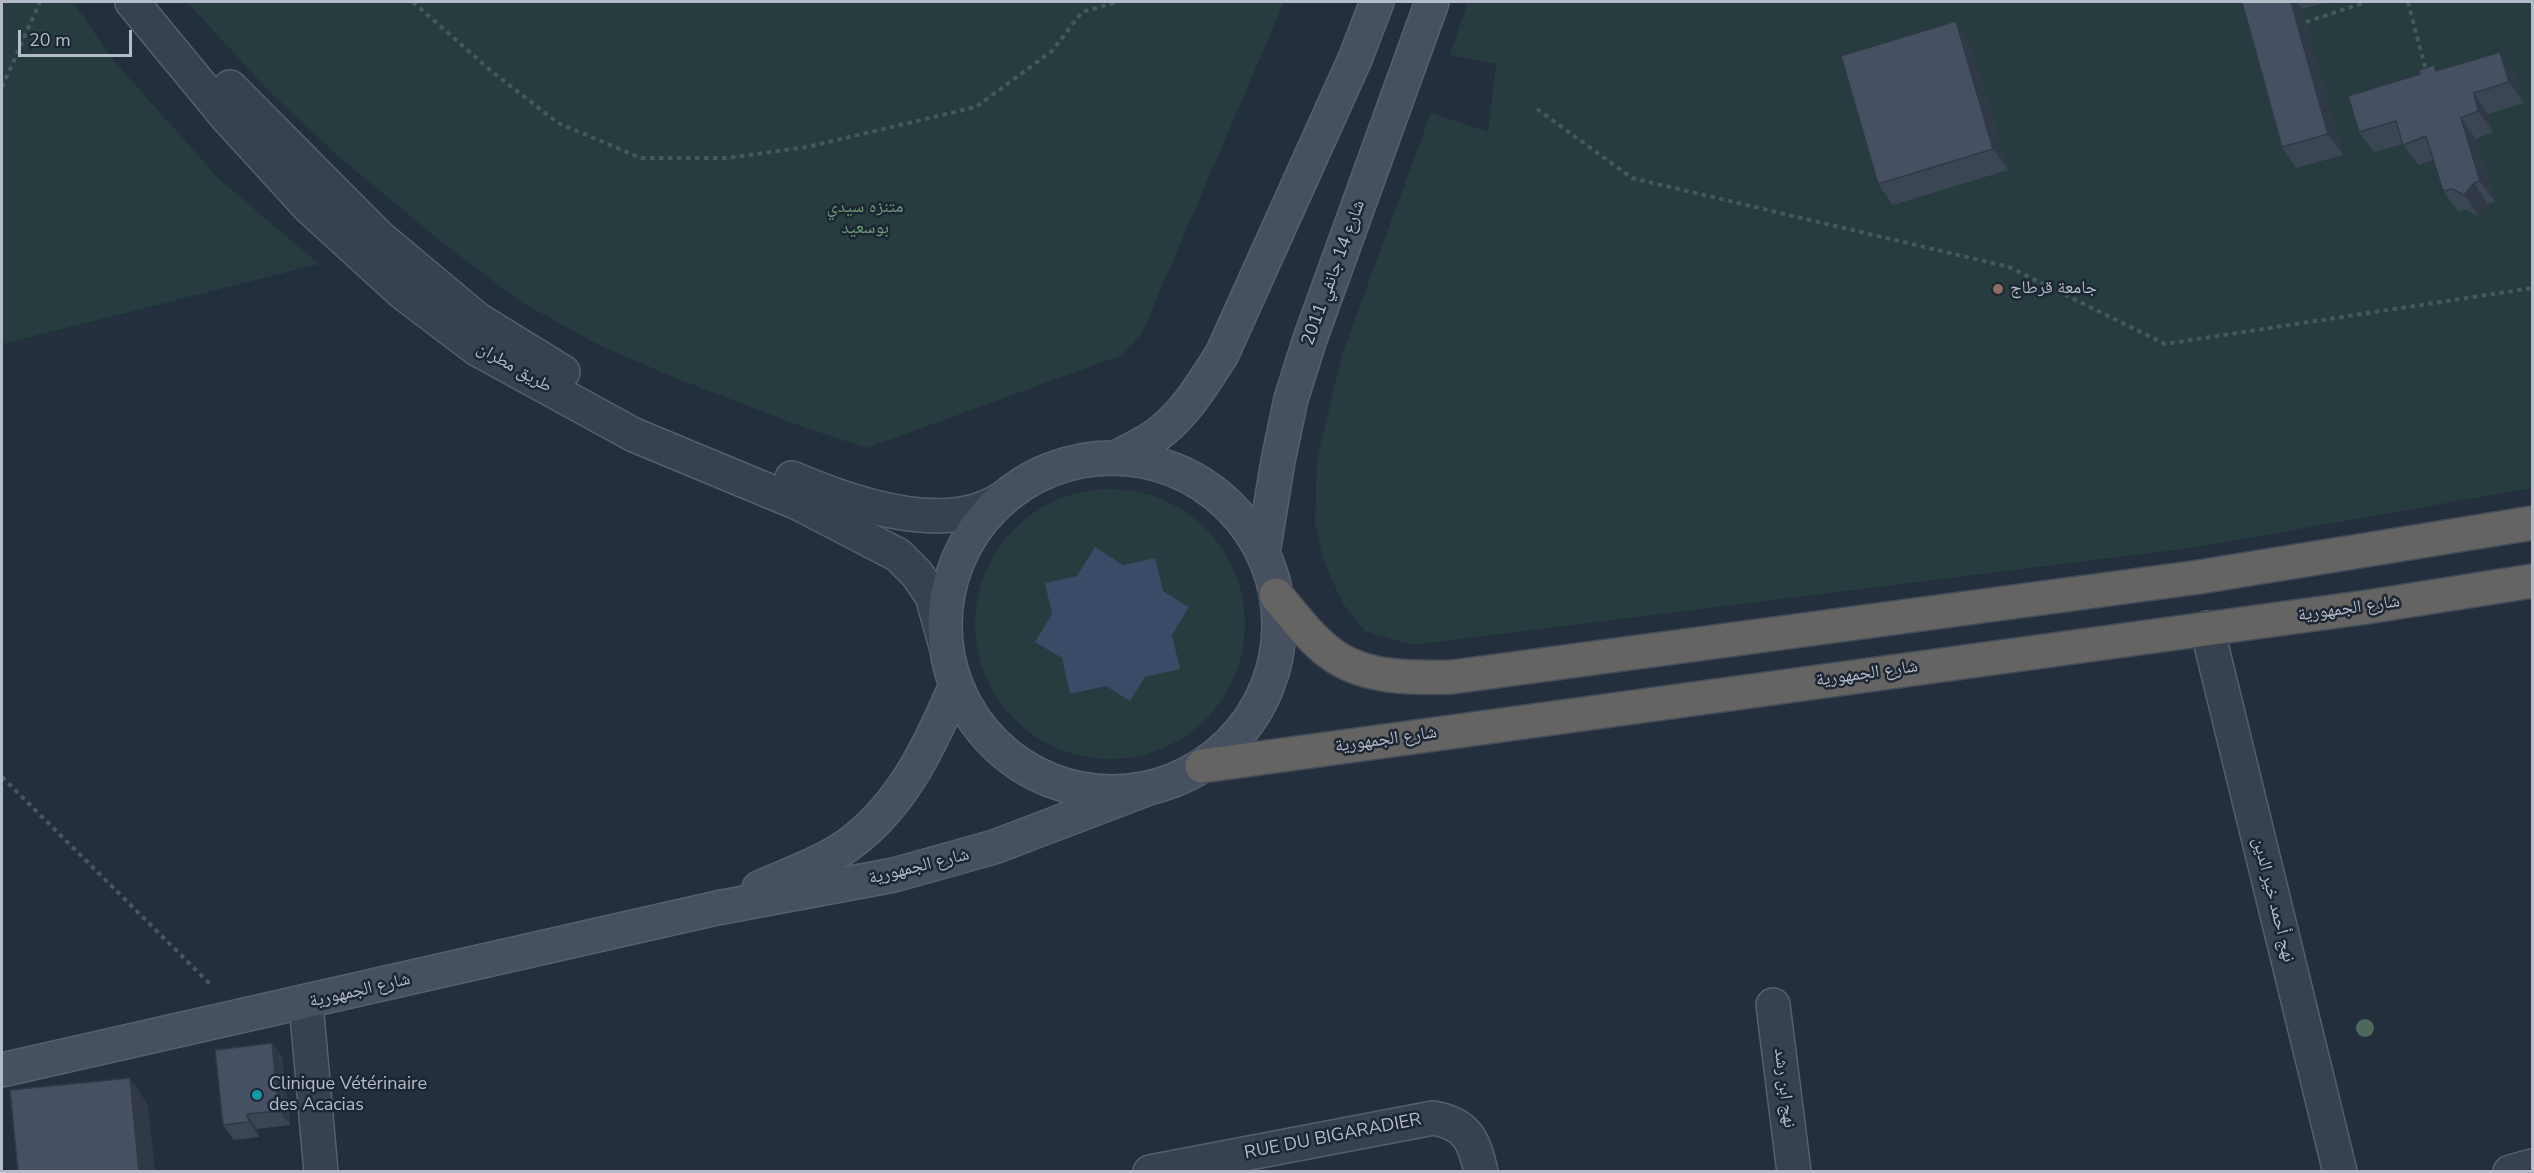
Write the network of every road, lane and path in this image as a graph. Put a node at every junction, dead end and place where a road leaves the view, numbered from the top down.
1 (40, 2) edge
2 (132, 2) edge
3 (159, 2) edge
4 (413, 2) edge
5 (423, 2) edge
6 (1117, 2) edge
7 (1377, 2) edge
8 (1432, 2) edge
9 (2366, 2) edge
10 (2408, 2) edge
11 (418, 9) junction
12 (2306, 22) dead end
13 (2426, 74) edge
14 (2, 87) edge
15 (1537, 109) dead end
16 (2532, 288) edge
17 (1117, 457) junction
18 (1000, 500) junction
19 (2532, 523) edge
20 (1263, 553) junction
21 (2532, 581) edge
22 (1276, 595) junction
23 (2207, 628) junction
24 (946, 646) junction
25 (956, 686) junction
26 (1202, 766) junction
27 (2, 777) edge
28 (1149, 788) junction
29 (717, 908) junction
30 (306, 1004) junction
31 (1773, 1005) dead end
32 (241, 1015) junction
33 (2, 1070) edge
34 (1477, 1157) edge
35 (2532, 1166) edge
36 (321, 1172) edge
37 (1150, 1172) edge
38 (1794, 1172) edge
39 (2340, 1172) edge
40 (2510, 1172) edge

1 - 14 path
2 - 24 street, طريق مطران
3 - 18 street, طريق مطران
4 - 11 path
5 - 11 path
6 - 11 path
7 - 17 main road
8 - 20 main road, شارع 14 جانفي 2011
9 - 12 path
10 - 13 path
15 - 16 path
17 - 18 main road
17 - 20 main road
18 - 24 main road
19 - 22 highway
20 - 22 main road, شارع الجمهورية
21 - 23 highway, شارع الجمهورية
22 - 26 main road, شارع الجمهورية
23 - 26 highway, شارع الجمهورية
23 - 39 street, نهج أحمد خير الدين
24 - 25 main road
25 - 28 main road
25 - 29 main road, شارع الجمهورية
26 - 28 main road, شارع الجمهورية
27 - 32 path
28 - 29 main road, شارع الجمهورية
29 - 30 main road, شارع الجمهورية
30 - 32 main road, شارع الجمهورية
30 - 36 street
31 - 38 street, نهج ابن رشد
32 - 33 main road, شارع الجمهورية
34 - 37 street, RUE DU BIGARADIER
35 - 40 street

